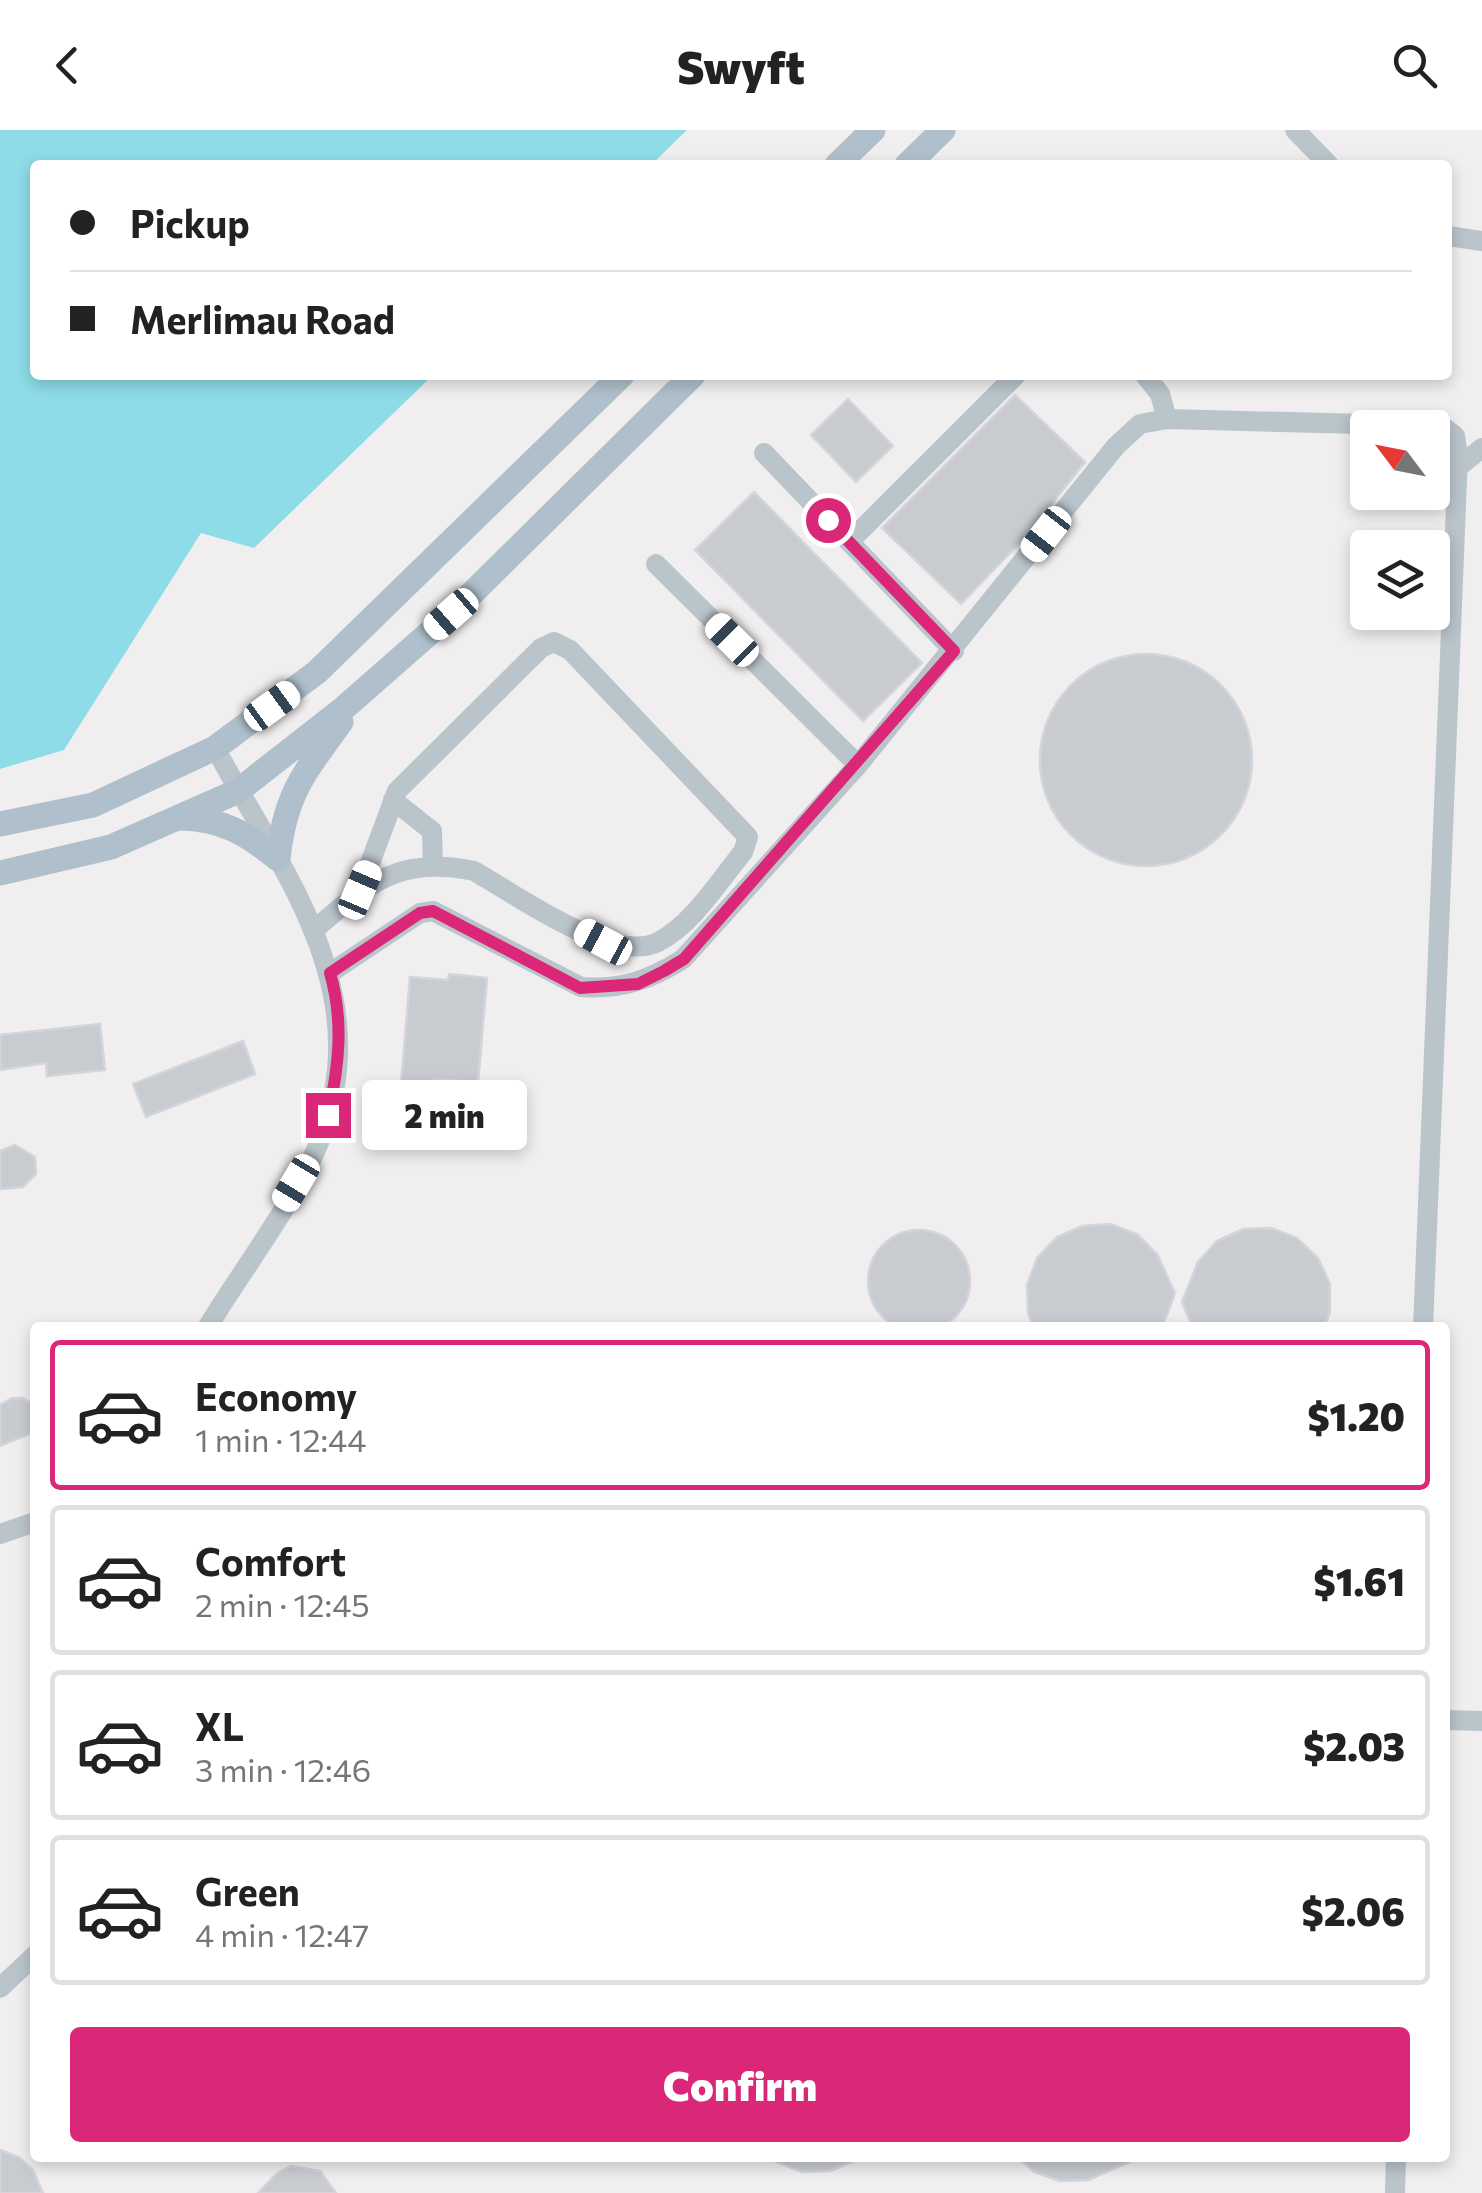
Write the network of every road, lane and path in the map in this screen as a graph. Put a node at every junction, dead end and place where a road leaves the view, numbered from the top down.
1 (873, 130) edge
2 (942, 130) edge
3 (1294, 130) edge
4 (842, 160) edge
5 (912, 160) edge
6 (1324, 160) edge
7 (1452, 237) edge
8 (1482, 241) edge
9 (617, 380) edge
10 (689, 380) edge
11 (1011, 380) edge
12 (1149, 380) edge
13 (1167, 419) junction
14 (1482, 448) edge
15 (764, 453) dead end
16 (1457, 468) junction
17 (849, 542) junction
18 (656, 564) dead end
19 (954, 651) junction
20 (300, 685) junction
21 (361, 694) junction
22 (330, 720) junction
23 (214, 748) junction
24 (858, 766) junction
25 (238, 791) junction
26 (393, 800) junction
27 (178, 818) junction
28 (0, 824) edge
29 (278, 860) junction
30 (433, 867) junction
31 (0, 873) edge
32 (360, 890) junction
33 (312, 930) junction
34 (330, 973) junction
35 (211, 1322) edge
36 (1423, 1322) edge
37 (30, 1524) edge
38 (0, 1534) edge
39 (1450, 1720) edge
40 (1482, 1721) edge
41 (30, 1960) edge
42 (0, 1988) edge
43 (1396, 2162) edge
44 (1395, 2193) edge

1 - 4 main road
2 - 5 main road
3 - 6 street
7 - 8 street
9 - 20 main road
10 - 21 main road
11 - 17 street
12 - 13 street
13 - 16 street
13 - 19 street
14 - 16 street
15 - 17 street
16 - 36 street
17 - 19 street
18 - 24 street
19 - 24 street
20 - 22 main road
20 - 23 main road
21 - 22 main road
21 - 29 main road
22 - 25 main road
23 - 25 street
23 - 28 main road
24 - 34 street
25 - 27 main road
25 - 29 street
26 - 30 street
26 - 30 street
26 - 32 street
27 - 29 main road
27 - 31 main road
29 - 33 street
30 - 32 street
32 - 33 street
33 - 34 street
34 - 35 street
37 - 38 street
39 - 40 street
41 - 42 street
43 - 44 street

